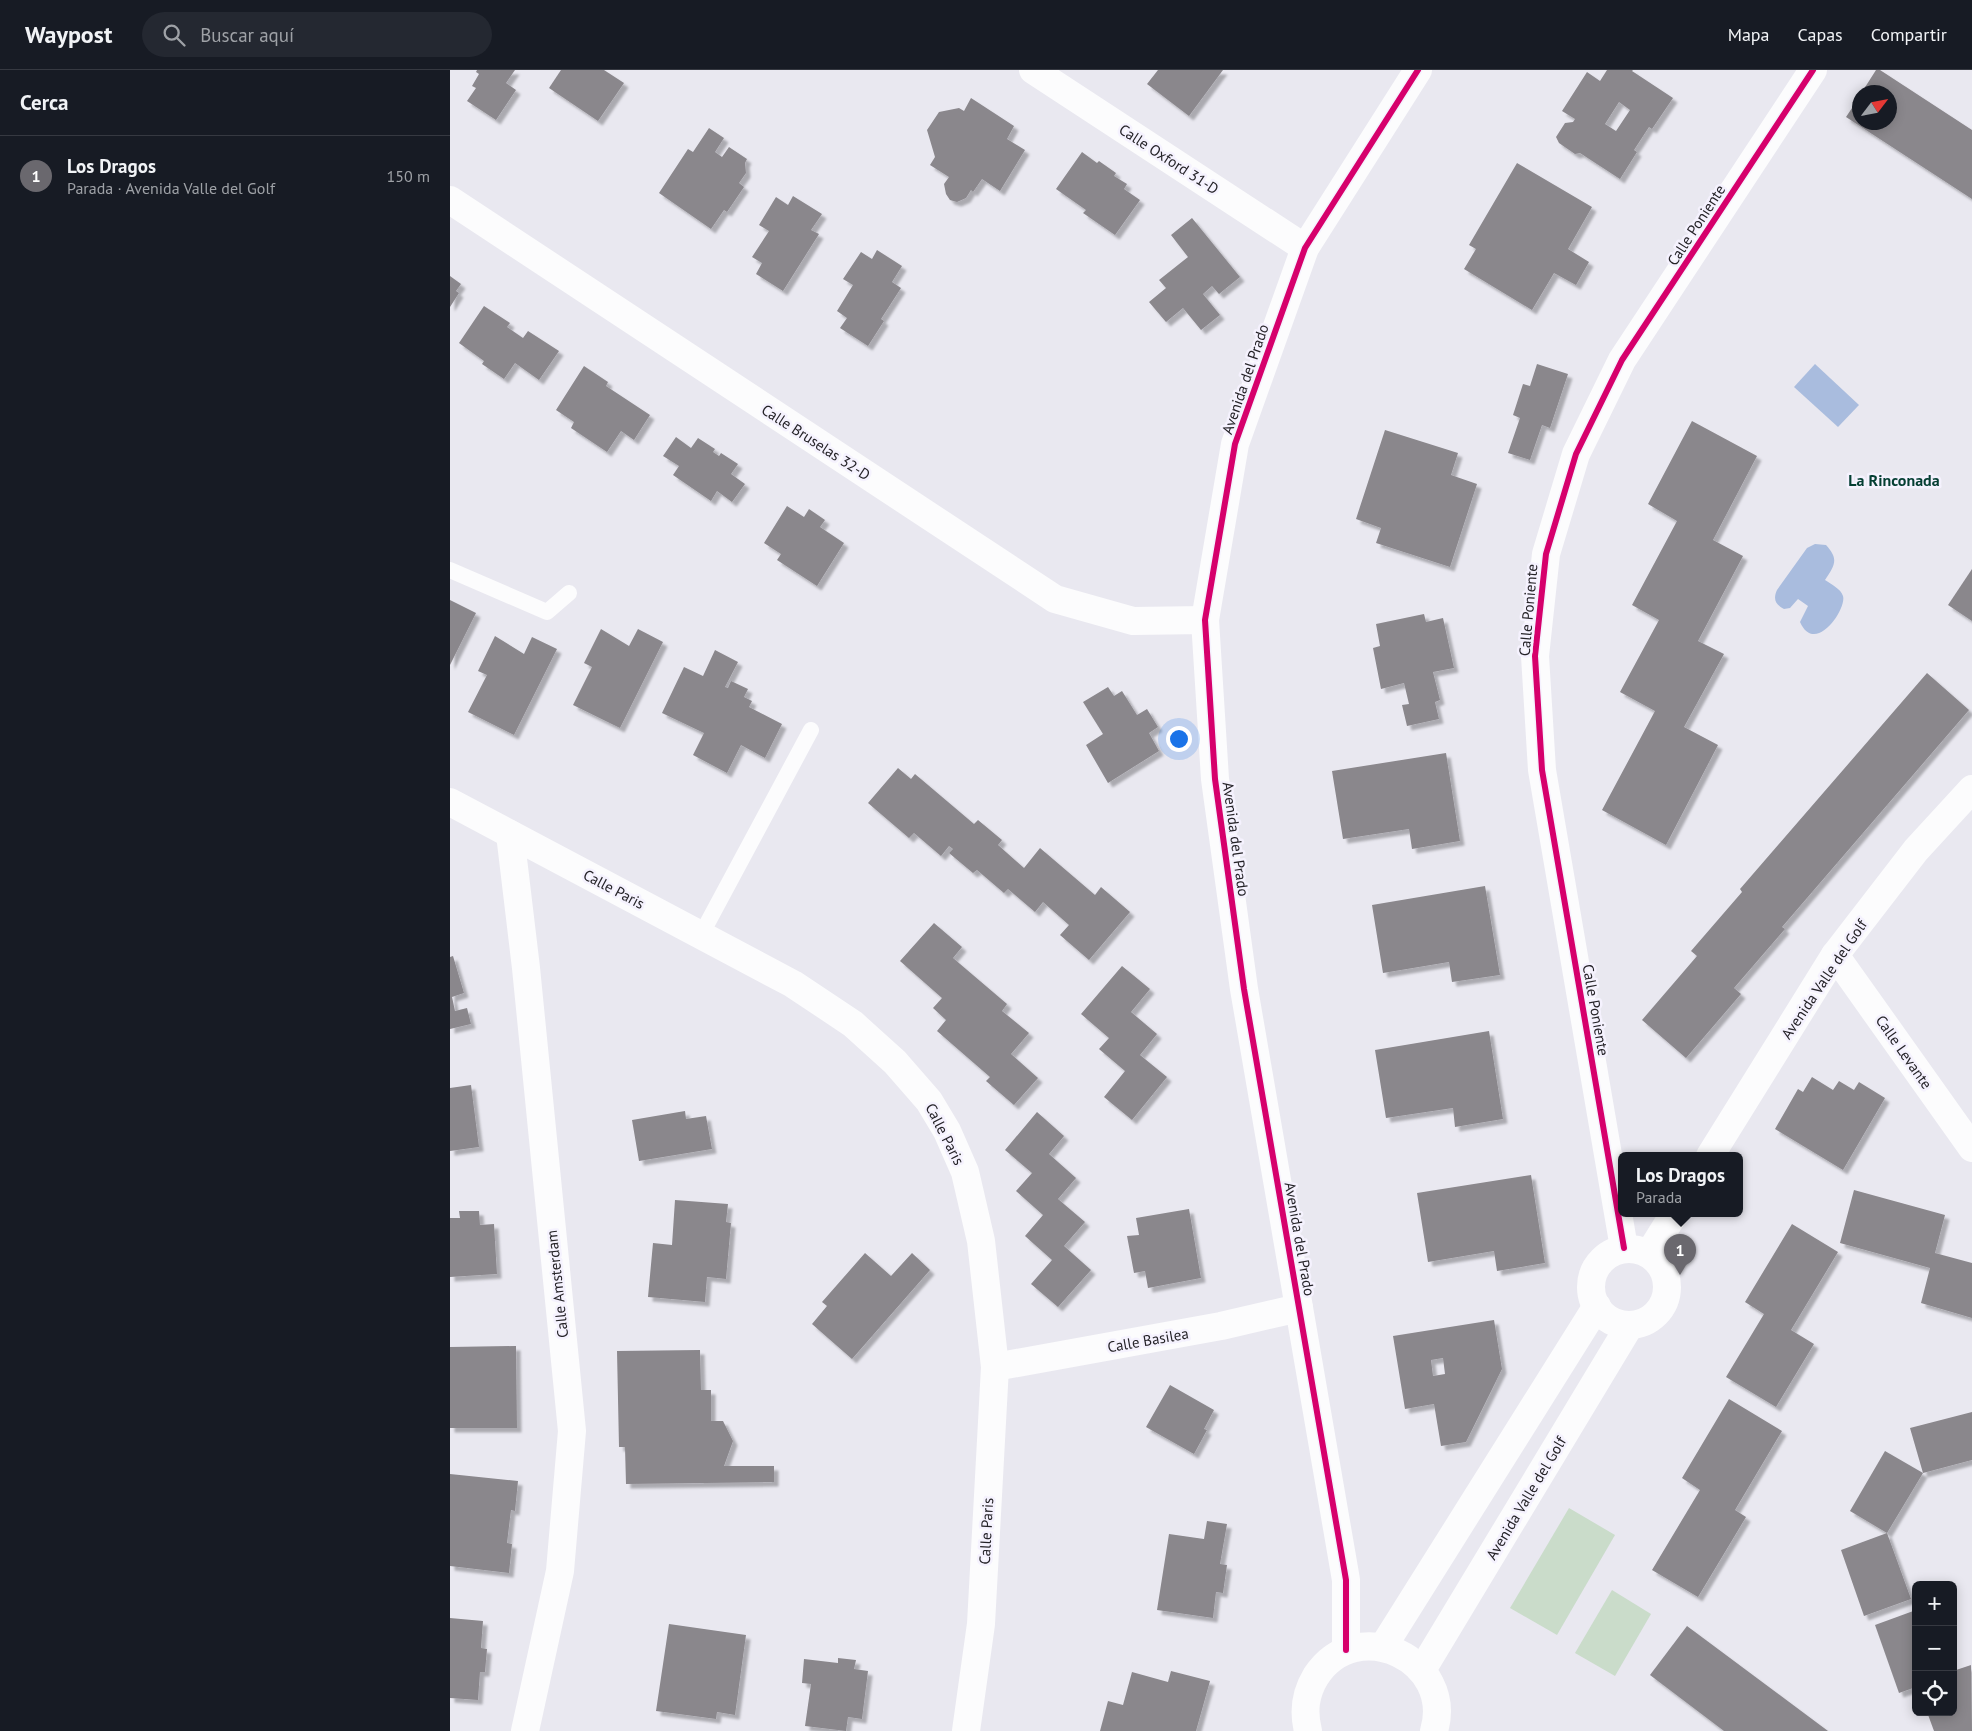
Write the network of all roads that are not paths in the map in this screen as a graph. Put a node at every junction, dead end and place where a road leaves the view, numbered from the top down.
1 (1033, 70) edge
2 (1418, 70) edge
3 (1813, 70) edge
4 (450, 200) edge
5 (1304, 248) junction
6 (450, 570) edge
7 (569, 593) dead end
8 (1205, 620) junction
9 (811, 730) dead end
10 (1972, 789) edge
11 (450, 802) edge
12 (510, 834) junction
13 (701, 935) junction
14 (1836, 956) junction
15 (1972, 1148) edge
16 (1713, 1152) edge
17 (1618, 1155) edge
18 (1630, 1217) edge
19 (1671, 1217) edge
20 (1637, 1251) junction
21 (1597, 1306) junction
22 (1299, 1308) junction
23 (1630, 1325) junction
24 (995, 1367) junction
25 (1383, 1647) junction
26 (1346, 1650) junction
27 (1422, 1670) junction
28 (1441, 1729) edge
29 (525, 1731) edge
30 (966, 1731) edge
31 (1308, 1731) edge

1 - 5 street, Calle Oxford 31-D
2 - 5 street, Avenida del Prado
3 - 17 street, Calle Poniente
4 - 8 street, Calle Bruselas 32-D
5 - 8 street, Avenida del Prado
6 - 7 lane
8 - 22 street, Avenida del Prado
9 - 13 lane
10 - 14 street, Avenida Valle del Golf
11 - 12 street, Calle Paris
12 - 13 street, Calle Paris
12 - 29 street, Calle Amsterdam
13 - 24 street, Calle Paris
14 - 15 street, Calle Levante
14 - 16 street, Avenida Valle del Golf
18 - 20 street, Calle Poniente
19 - 20 street
20 - 21 street
20 - 23 street
21 - 23 street
21 - 25 street
22 - 24 street, Calle Basilea
22 - 26 street, Avenida del Prado
23 - 27 street, Avenida Valle del Golf
24 - 30 street, Calle Paris
25 - 26 street
25 - 27 street
26 - 31 street
27 - 28 street

